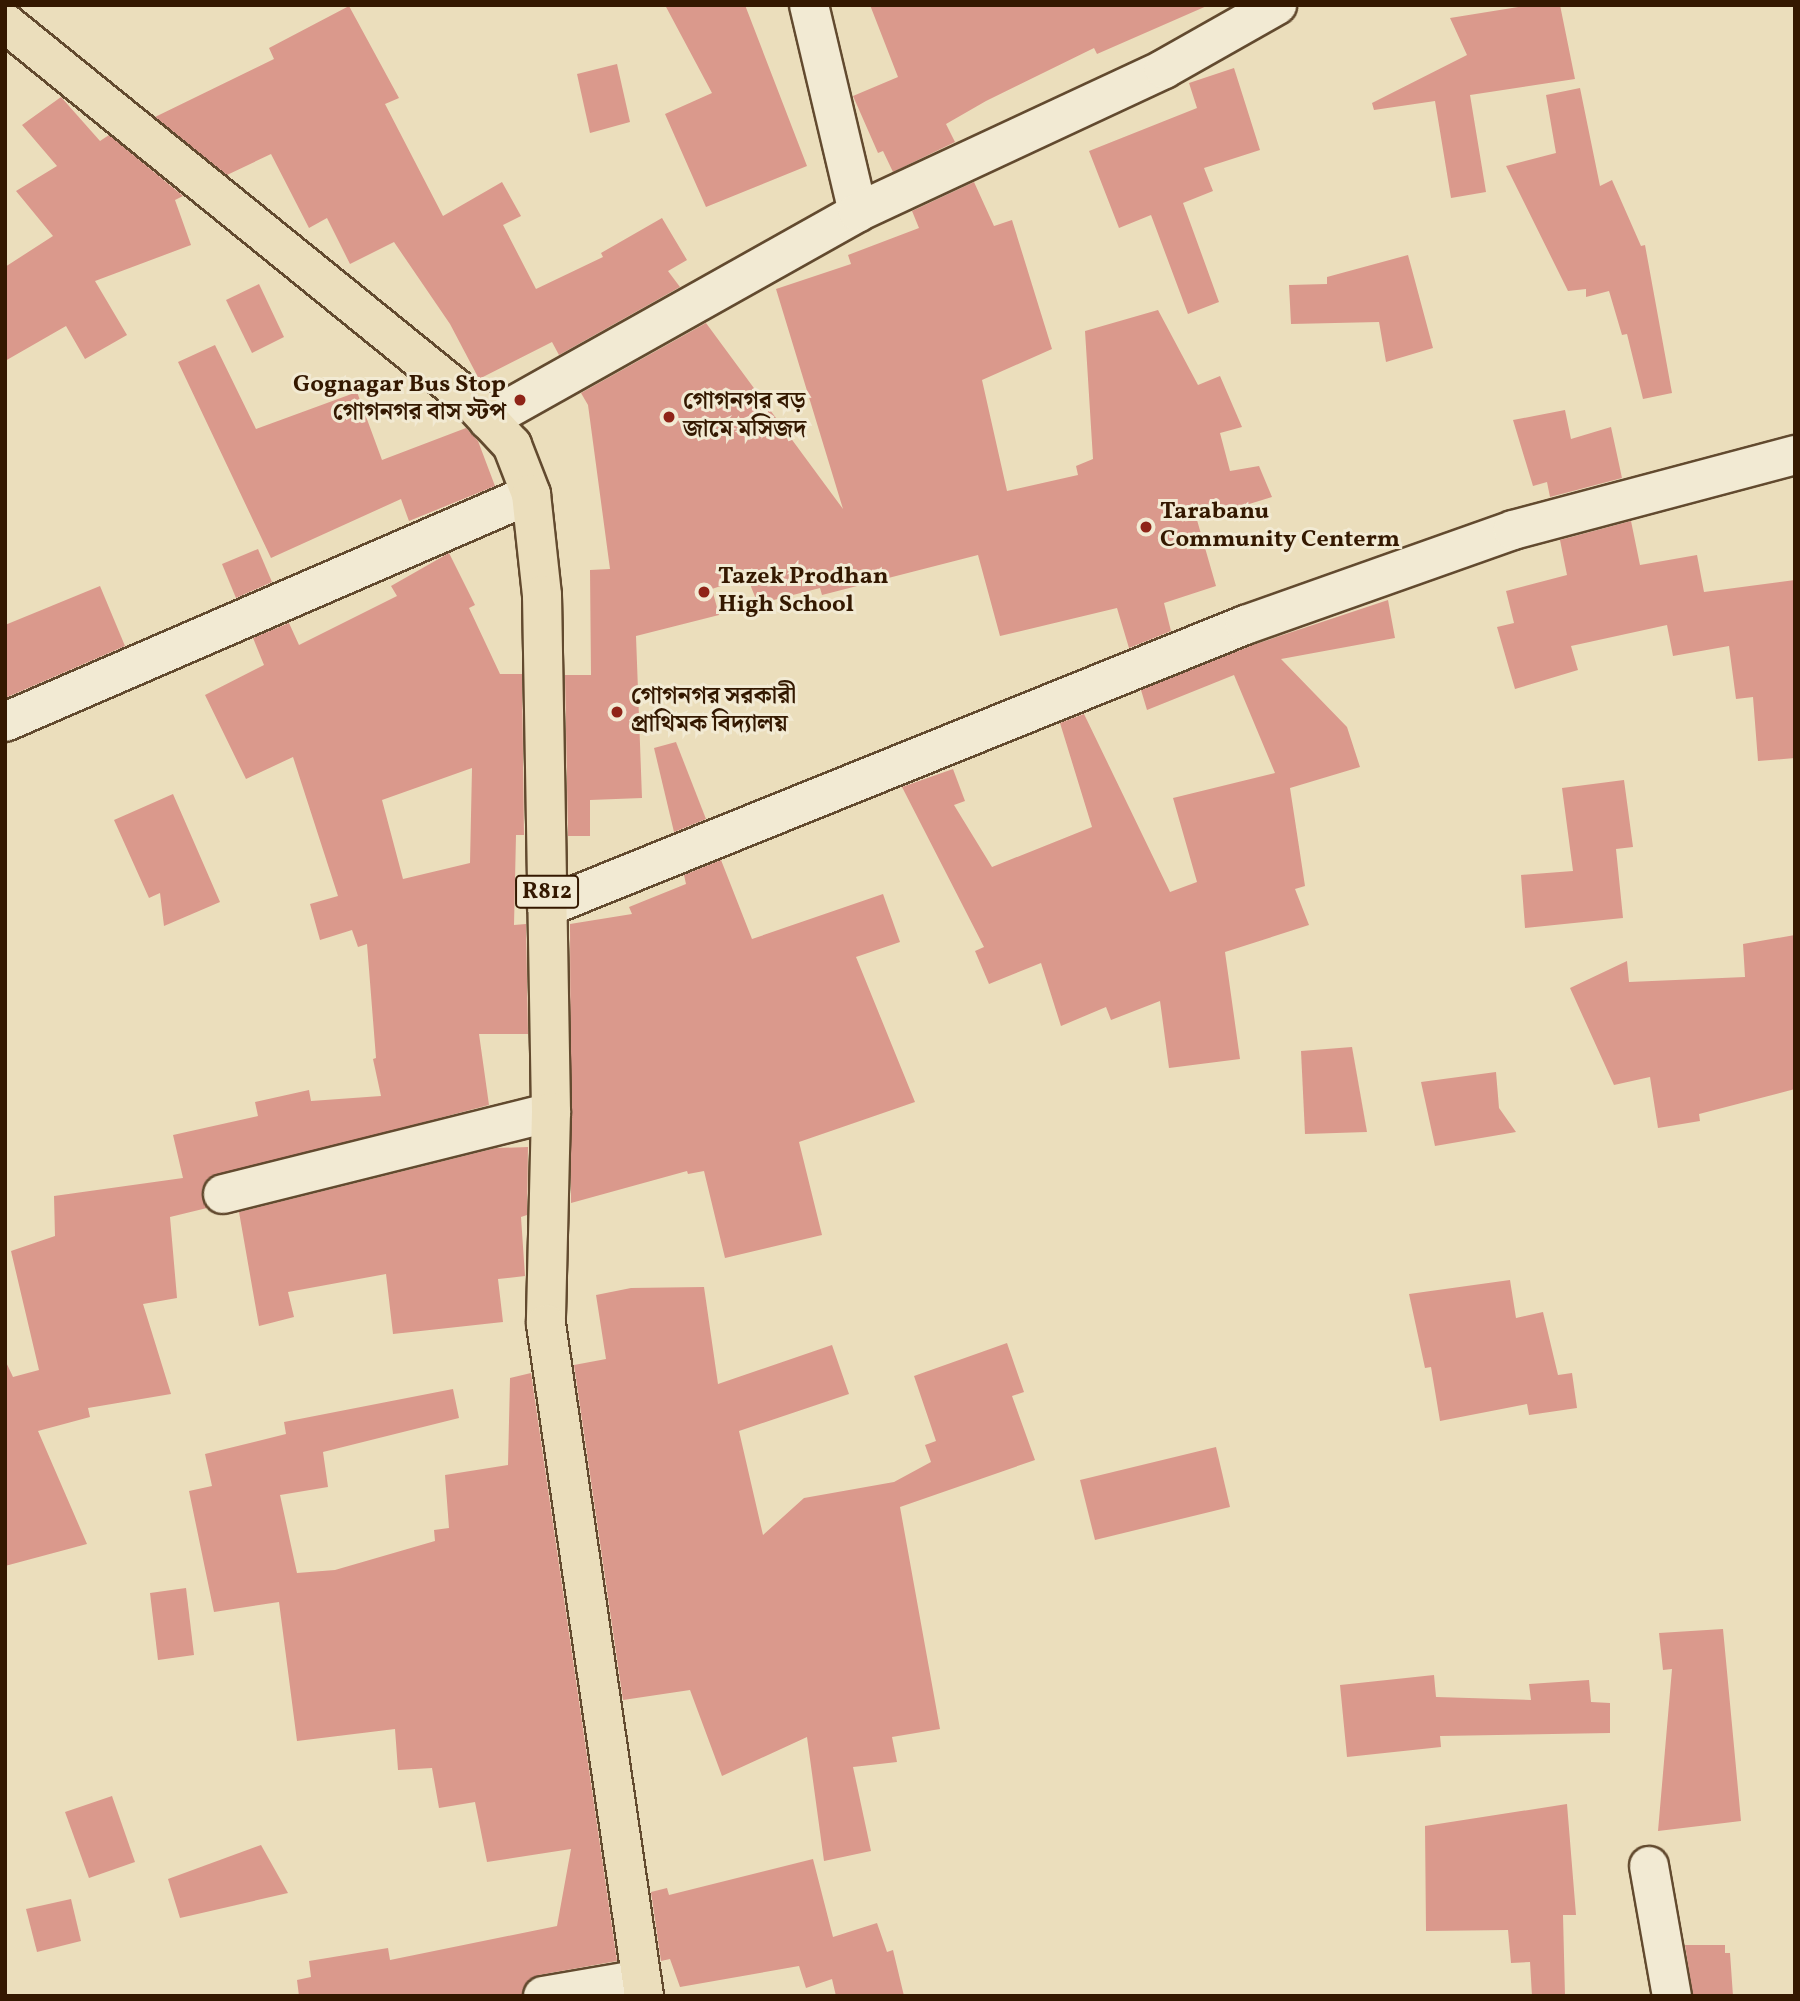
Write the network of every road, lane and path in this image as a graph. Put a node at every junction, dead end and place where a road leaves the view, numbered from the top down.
1 (809, 5) edge
2 (1277, 5) edge
3 (5, 23) edge
4 (858, 212) junction
5 (488, 420) junction
6 (1795, 455) edge
7 (531, 494) junction
8 (5, 722) edge
9 (547, 906) junction
10 (551, 1112) junction
11 (223, 1194) dead end
12 (1650, 1866) dead end
13 (642, 1987) edge
14 (543, 1996) edge
15 (1672, 1996) edge

1 - 4 street
2 - 4 street
3 - 5 main road, R812
4 - 5 street
5 - 7 main road, R812
6 - 9 street
7 - 8 street
7 - 9 main road, R812
9 - 10 main road, R812
10 - 11 street
10 - 13 main road, R812
12 - 15 street
13 - 14 street

